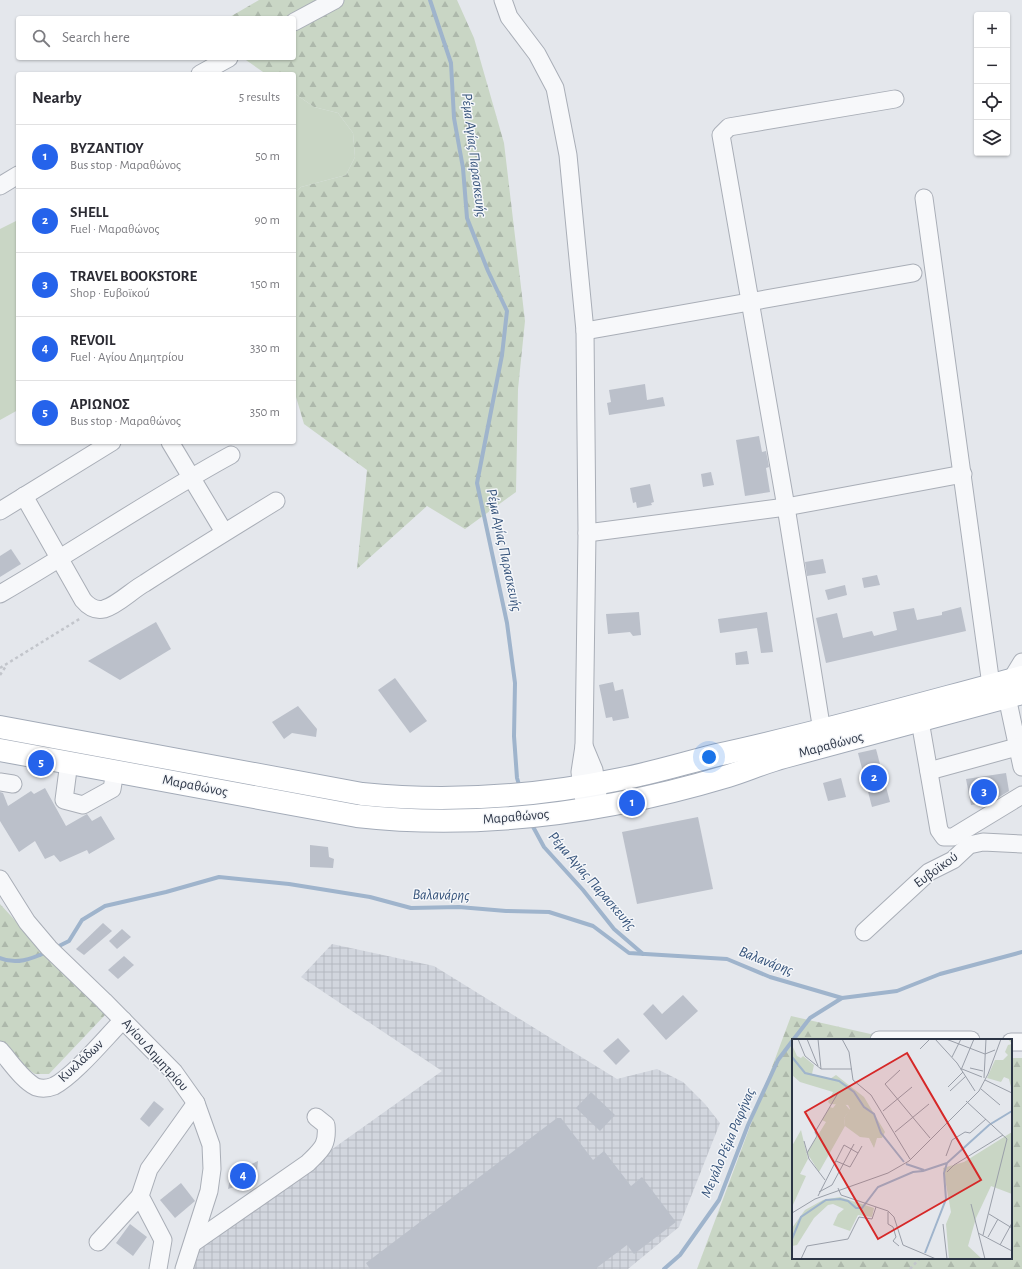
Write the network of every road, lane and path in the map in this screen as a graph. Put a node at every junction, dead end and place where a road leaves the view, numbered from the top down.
1 (335, 0) edge
2 (503, 0) edge
3 (296, 21) edge
4 (225, 60) edge
5 (204, 72) edge
6 (895, 99) dead end
7 (16, 176) edge
8 (0, 186) edge
9 (924, 198) dead end
10 (913, 273) dead end
11 (749, 302) junction
12 (585, 331) junction
13 (109, 444) edge
14 (171, 444) edge
15 (231, 455) dead end
16 (963, 474) junction
17 (191, 477) junction
18 (24, 496) junction
19 (276, 501) dead end
20 (786, 506) junction
21 (0, 510) edge
22 (224, 532) junction
23 (588, 533) junction
24 (59, 560) junction
25 (0, 594) edge
26 (95, 609) junction
27 (6, 665) junction
28 (0, 668) edge
29 (0, 675) edge
30 (1013, 683) edge
31 (920, 721) junction
32 (0, 727) edge
33 (822, 730) junction
34 (1017, 747) junction
35 (0, 750) edge
36 (69, 762) junction
37 (1022, 767) edge
38 (115, 771) junction
39 (929, 771) junction
40 (589, 785) junction
41 (1022, 795) edge
42 (592, 808) junction
43 (1022, 844) edge
44 (0, 879) edge
45 (864, 932) dead end
46 (123, 1020) junction
47 (0, 1050) edge
48 (196, 1103) junction
49 (316, 1117) dead end
50 (140, 1196) junction
51 (98, 1242) dead end
52 (193, 1243) junction
53 (919, 1259) edge
54 (158, 1269) edge
55 (184, 1269) edge
56 (910, 1269) edge

1 - 3 street
2 - 12 street
4 - 5 street
6 - 11 street
7 - 8 street
9 - 16 street
10 - 11 street
11 - 12 street
11 - 20 street
12 - 23 street
13 - 18 street
14 - 17 street
15 - 17 street
16 - 20 street
16 - 30 street
17 - 22 street
17 - 24 street
18 - 21 street
18 - 24 street
19 - 22 street
20 - 23 street
20 - 33 street
22 - 26 street
23 - 40 street
24 - 25 street
24 - 26 street
26 - 27 path
27 - 28 path
27 - 29 path
30 - 31 main road, Μαραθώνος
30 - 33 main road, Μαραθώνος
30 - 34 street
31 - 39 street
31 - 42 main road, Μαραθώνος
32 - 40 main road, Μαραθώνος
33 - 40 main road, Μαραθώνος
34 - 37 street
34 - 39 street
35 - 36 main road, Μαραθώνος
36 - 38 main road, Μαραθώνος
36 - 38 street
38 - 42 main road, Μαραθώνος
39 - 41 street
40 - 42 street
43 - 45 street, Ευβοϊκού
44 - 46 street, Αγίου Δημητρίου
46 - 47 street, Κυκλάδων
46 - 48 street, Αγίου Δημητρίου
48 - 50 street
48 - 52 street, Αγίου Δημητρίου
49 - 52 street
50 - 51 street
50 - 54 street
52 - 55 street, Αγίου Δημητρίου
53 - 56 path

